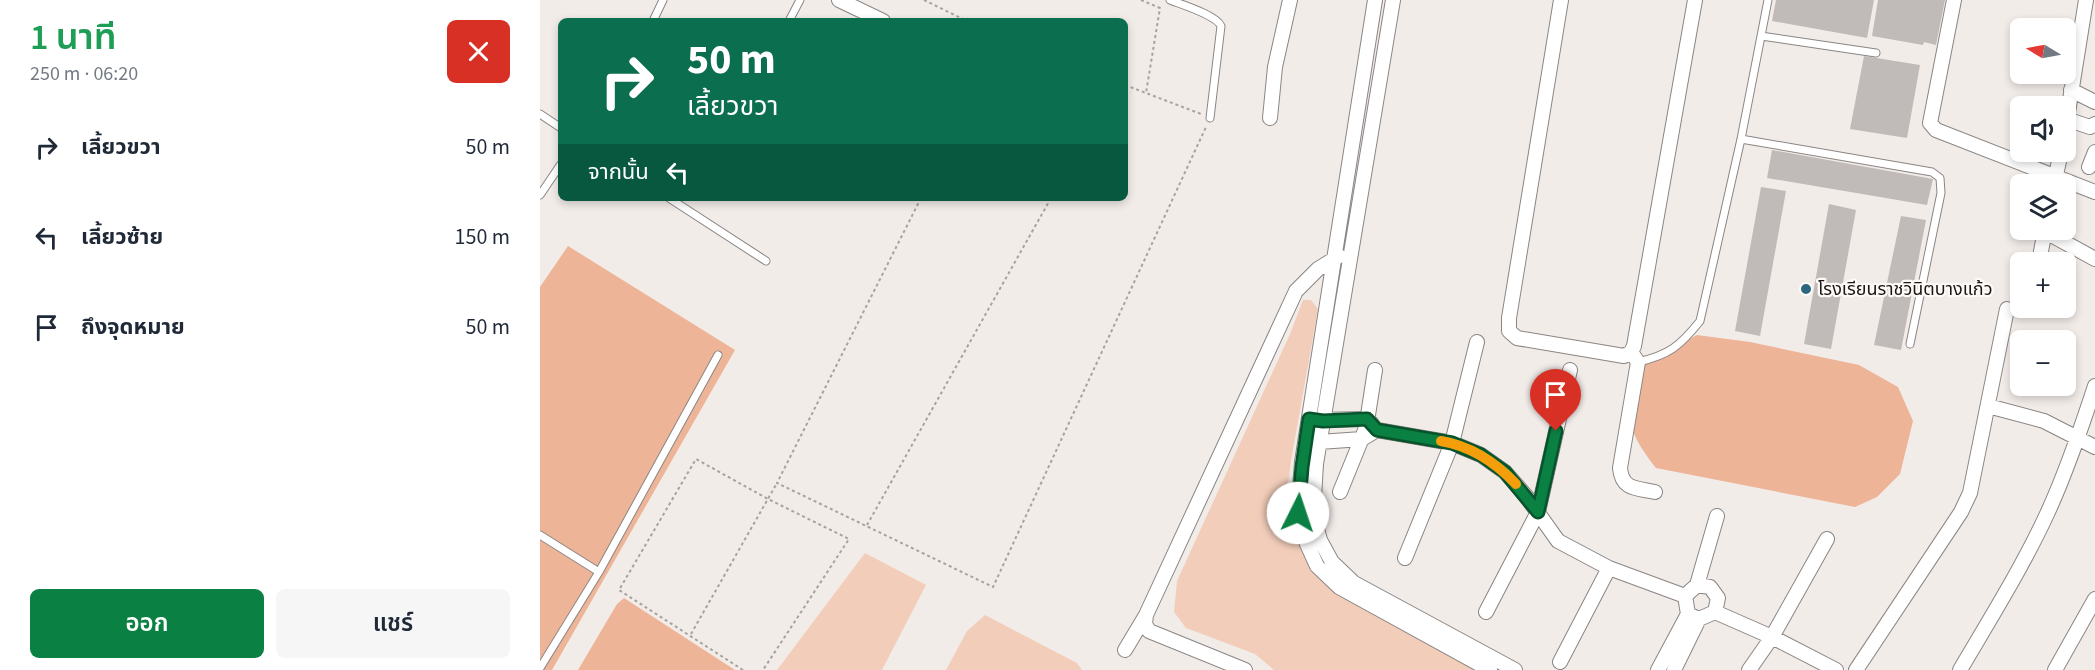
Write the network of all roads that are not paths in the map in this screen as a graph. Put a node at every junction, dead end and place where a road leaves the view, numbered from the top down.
1 (663, 0) edge
2 (800, 0) edge
3 (839, 0) edge
4 (1170, 0) edge
5 (1290, 0) edge
6 (1375, 0) edge
7 (1393, 0) edge
8 (1561, 0) edge
9 (1695, 0) edge
10 (1768, 0) edge
11 (1954, 0) edge
12 (2086, 0) edge
13 (654, 18) edge
14 (791, 18) edge
15 (877, 18) edge
16 (1761, 36) junction
17 (1876, 53) dead end
18 (2071, 90) junction
19 (2070, 96) edge
20 (2095, 102) edge
21 (540, 114) edge
22 (1210, 118) road end
23 (1269, 118) dead end
24 (2076, 124) edge
25 (2095, 124) edge
26 (558, 126) edge
27 (1741, 139) junction
28 (2095, 152) edge
29 (2089, 167) dead end
30 (558, 168) edge
31 (2039, 174) edge
32 (2076, 187) edge
33 (2095, 192) edge
34 (540, 195) edge
35 (674, 201) edge
36 (2062, 240) edge
37 (1353, 243) junction
38 (2095, 259) edge
39 (766, 261) dead end
40 (1335, 261) junction
41 (2007, 309) dead end
42 (1477, 342) dead end
43 (1910, 344) dead end
44 (718, 355) dead end
45 (1635, 357) junction
46 (1375, 370) dead end
47 (1570, 370) dead end
48 (2095, 386) edge
49 (1988, 406) junction
50 (1367, 419) junction
51 (1316, 420) junction
52 (1377, 430) junction
53 (2078, 438) junction
54 (1362, 439) junction
55 (1312, 441) junction
56 (1452, 443) junction
57 (2095, 447) edge
58 (1340, 492) dead end
59 (1655, 492) dead end
60 (1538, 512) junction
61 (1717, 516) dead end
62 (540, 535) edge
63 (1827, 540) dead end
64 (1405, 558) dead end
65 (1609, 568) junction
66 (599, 572) junction
67 (1697, 585) junction
68 (1685, 596) junction
69 (2095, 599) edge
70 (1486, 612) dead end
71 (1715, 612) junction
72 (1146, 615) junction
73 (1694, 617) junction
74 (1772, 637) junction
75 (1452, 643) junction
76 (1125, 650) dead end
77 (1560, 663) dead end
78 (540, 668) edge
79 (1245, 670) edge
80 (1490, 670) edge
81 (1515, 670) edge
82 (1658, 670) edge
83 (1674, 670) edge
84 (1749, 670) edge
85 (1836, 670) edge
86 (1856, 670) edge
87 (1960, 670) edge
88 (2055, 670) edge

1 - 13 lane
2 - 14 lane
3 - 15 street
4 - 22 lane
5 - 23 street
6 - 40 street
7 - 37 street
8 - 45 street
9 - 45 street
10 - 16 lane
11 - 31 street
12 - 18 street
16 - 17 lane
16 - 27 lane
18 - 19 street
18 - 20 street
21 - 26 lane
24 - 25 street
27 - 43 lane
27 - 45 lane
28 - 29 street
30 - 34 lane
32 - 33 street
35 - 39 lane
36 - 38 street
37 - 40 street
37 - 51 street
40 - 51 street
40 - 72 street
41 - 49 street
42 - 56 street
44 - 66 lane
45 - 59 street
46 - 50 street
47 - 60 street
48 - 53 street
49 - 53 street
49 - 86 street
50 - 51 street
50 - 52 street
50 - 54 street
51 - 55 street
52 - 54 street
52 - 56 street
53 - 57 street
53 - 87 street
54 - 55 street
54 - 58 street
55 - 75 street
56 - 60 street
56 - 64 street
60 - 65 street
60 - 70 street
61 - 67 street
62 - 66 lane
63 - 74 street
65 - 68 street
65 - 77 street
66 - 78 lane
67 - 68 street
67 - 71 street
68 - 73 street
69 - 88 street
71 - 73 street
71 - 74 street
72 - 76 street
72 - 79 street
73 - 82 street
73 - 83 street
74 - 84 street
74 - 85 street
75 - 80 street
75 - 81 street

